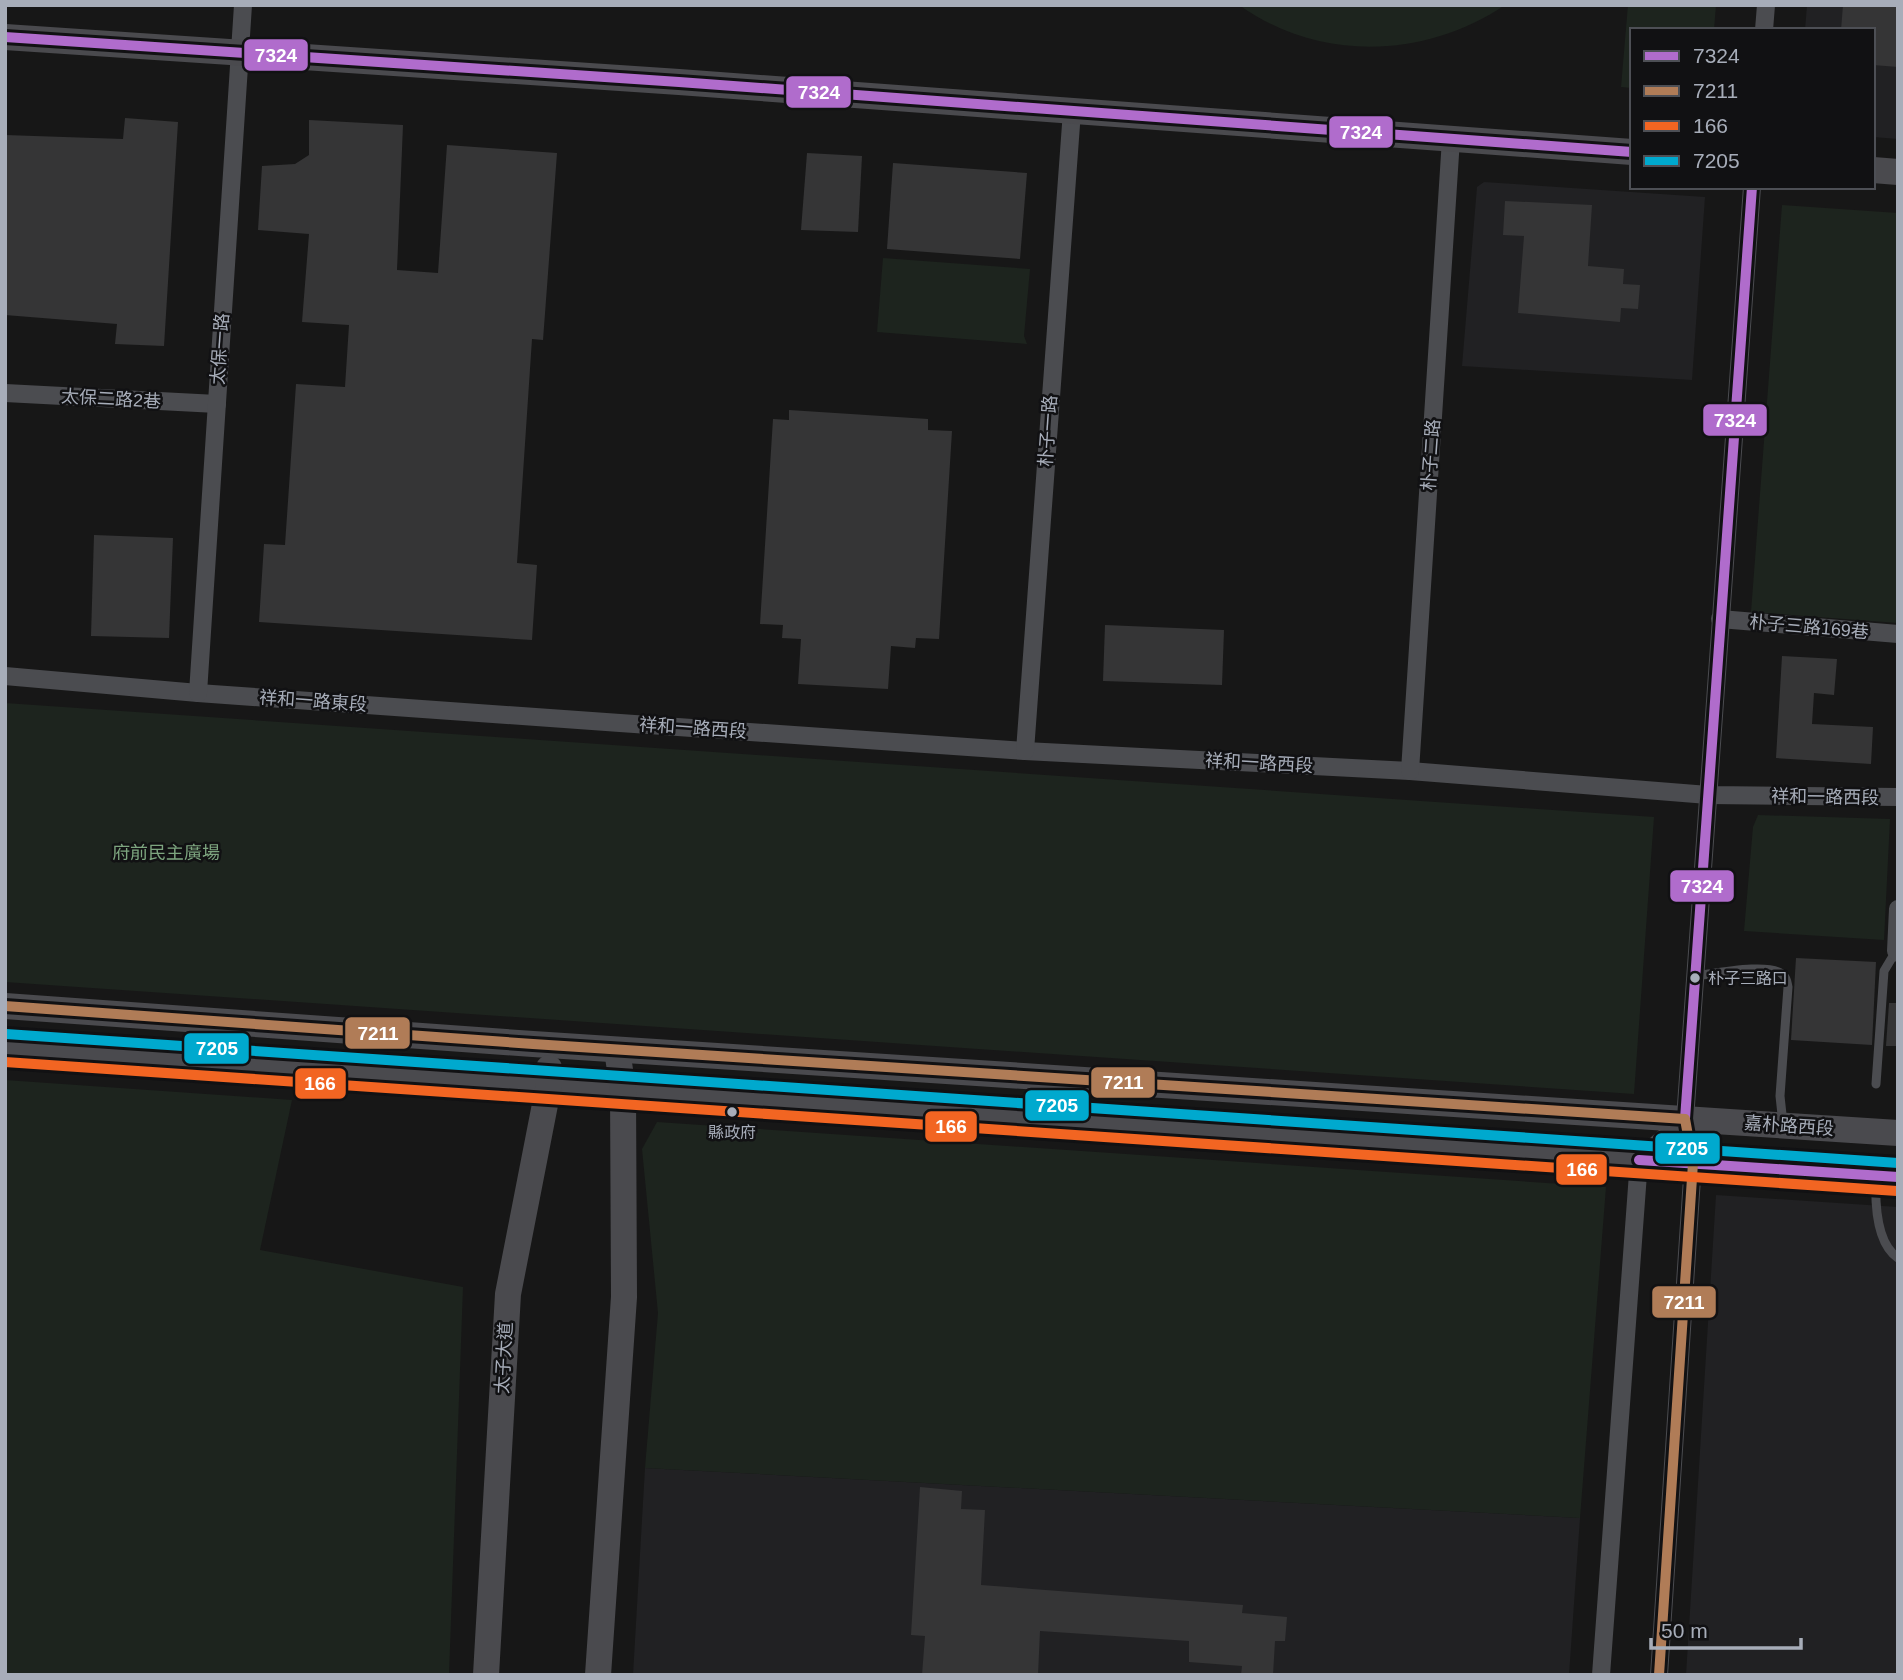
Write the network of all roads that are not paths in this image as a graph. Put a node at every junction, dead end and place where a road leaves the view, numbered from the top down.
1 (243, 5) edge
2 (1766, 5) edge
3 (1764, 28) edge
4 (5, 37) edge
5 (240, 52) junction
6 (1072, 111) junction
7 (1451, 139) junction
8 (1630, 152) edge
9 (1875, 170) edge
10 (1898, 172) edge
11 (1752, 189) edge
12 (5, 393) edge
13 (217, 404) junction
14 (1720, 619) junction
15 (1898, 634) edge
16 (5, 676) edge
17 (198, 693) junction
18 (620, 723) joint
19 (1025, 751) junction
20 (1410, 771) junction
21 (1707, 795) junction
22 (1898, 797) edge
23 (1898, 909) edge
24 (1897, 952) edge
25 (1695, 976) junction
26 (5, 1006) edge
27 (549, 1045) junction
28 (5, 1048) edge
29 (617, 1049) junction
30 (549, 1084) junction
31 (1876, 1084) dead end
32 (623, 1090) junction
33 (1685, 1119) junction
34 (1784, 1126) junction
35 (1898, 1133) edge
36 (1639, 1160) junction
37 (1693, 1163) junction
38 (1887, 1176) edge
39 (1898, 1258) edge
40 (486, 1675) edge
41 (598, 1675) edge
42 (1601, 1675) edge
43 (1658, 1675) edge

1 - 5 street, 太保一路
2 - 3 street
4 - 5 main road
5 - 6 main road
5 - 13 street, 太保一路
6 - 7 main road
6 - 19 street, 朴子一路
7 - 8 main road
7 - 20 street, 朴子二路
9 - 10 main road
11 - 14 street
12 - 13 street, 太保二路2巷
13 - 17 street, 太保一路
14 - 15 street, 朴子三路169巷
14 - 21 street
16 - 17 street, 祥和一路東段
17 - 18 street, 祥和一路東段
18 - 19 street, 祥和一路西段
19 - 20 street, 祥和一路西段
20 - 21 street, 祥和一路西段
21 - 22 street, 祥和一路西段
21 - 25 street
23 - 24 street
24 - 31 lane
25 - 33 street
25 - 34 lane
26 - 27 main road, 嘉朴路西段
27 - 29 main road, 嘉朴路西段
27 - 30 main road, 太子大道
28 - 30 main road
29 - 32 main road
29 - 33 main road, 嘉朴路西段
30 - 32 main road
30 - 40 main road, 太子大道
32 - 36 main road
32 - 41 main road
33 - 34 main road, 嘉朴路西段
33 - 36 street
33 - 37 street
34 - 35 main road, 嘉朴路西段
36 - 37 main road
36 - 42 street
37 - 38 main road
37 - 43 street
38 - 39 lane

